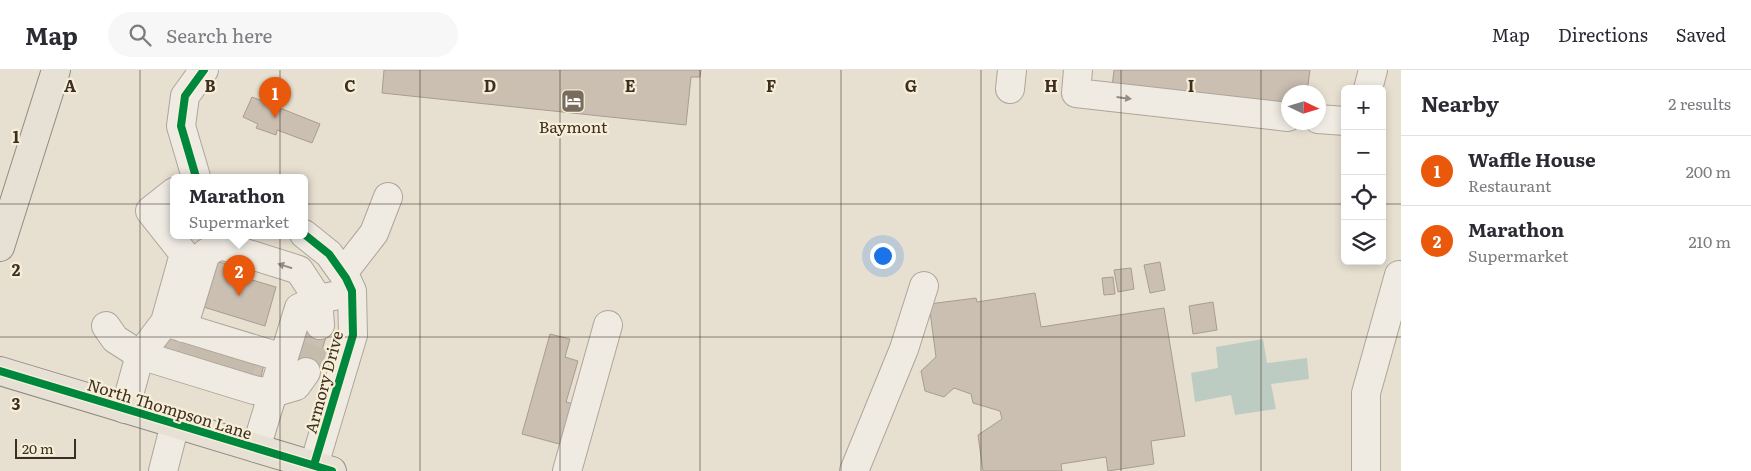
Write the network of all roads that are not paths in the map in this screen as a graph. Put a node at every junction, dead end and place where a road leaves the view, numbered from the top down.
1 (56, 70) edge
2 (204, 70) edge
3 (1078, 70) edge
4 (1373, 70) edge
5 (1369, 85) edge
6 (1281, 116) edge
7 (1326, 120) edge
8 (1341, 121) edge
9 (194, 174) edge
10 (170, 195) edge
11 (388, 197) dead end
12 (170, 236) edge
13 (308, 237) edge
14 (172, 239) edge
15 (0, 247) edge
16 (1399, 275) dead end
17 (347, 282) junction
18 (924, 286) dead end
19 (319, 312) junction
20 (608, 325) dead end
21 (106, 326) dead end
22 (140, 355) junction
23 (210, 355) junction
24 (294, 365) junction
25 (0, 371) edge
26 (272, 393) junction
27 (125, 409) junction
28 (175, 424) junction
29 (256, 448) junction
30 (323, 468) edge
31 (163, 471) edge
32 (567, 471) edge
33 (854, 471) edge
34 (1366, 471) edge

1 - 15 main road
2 - 9 street
3 -> 6 street
4 - 5 street
7 - 8 street
10 - 12 street
11 - 17 street
13 - 17 street
14 - 23 street
16 - 34 street
17 - 19 street
17 - 30 street, Armory Drive
18 - 33 street
19 -> 23 street
19 - 24 street
20 - 32 street
21 - 22 street
22 - 23 street
22 - 23 street
22 - 27 street
23 - 24 street
23 - 26 street
24 - 26 street
25 - 27 main road, North Thompson Lane
26 - 29 street
27 - 28 main road, North Thompson Lane
28 - 29 main road, North Thompson Lane
28 - 31 street
29 - 30 main road, North Thompson Lane

